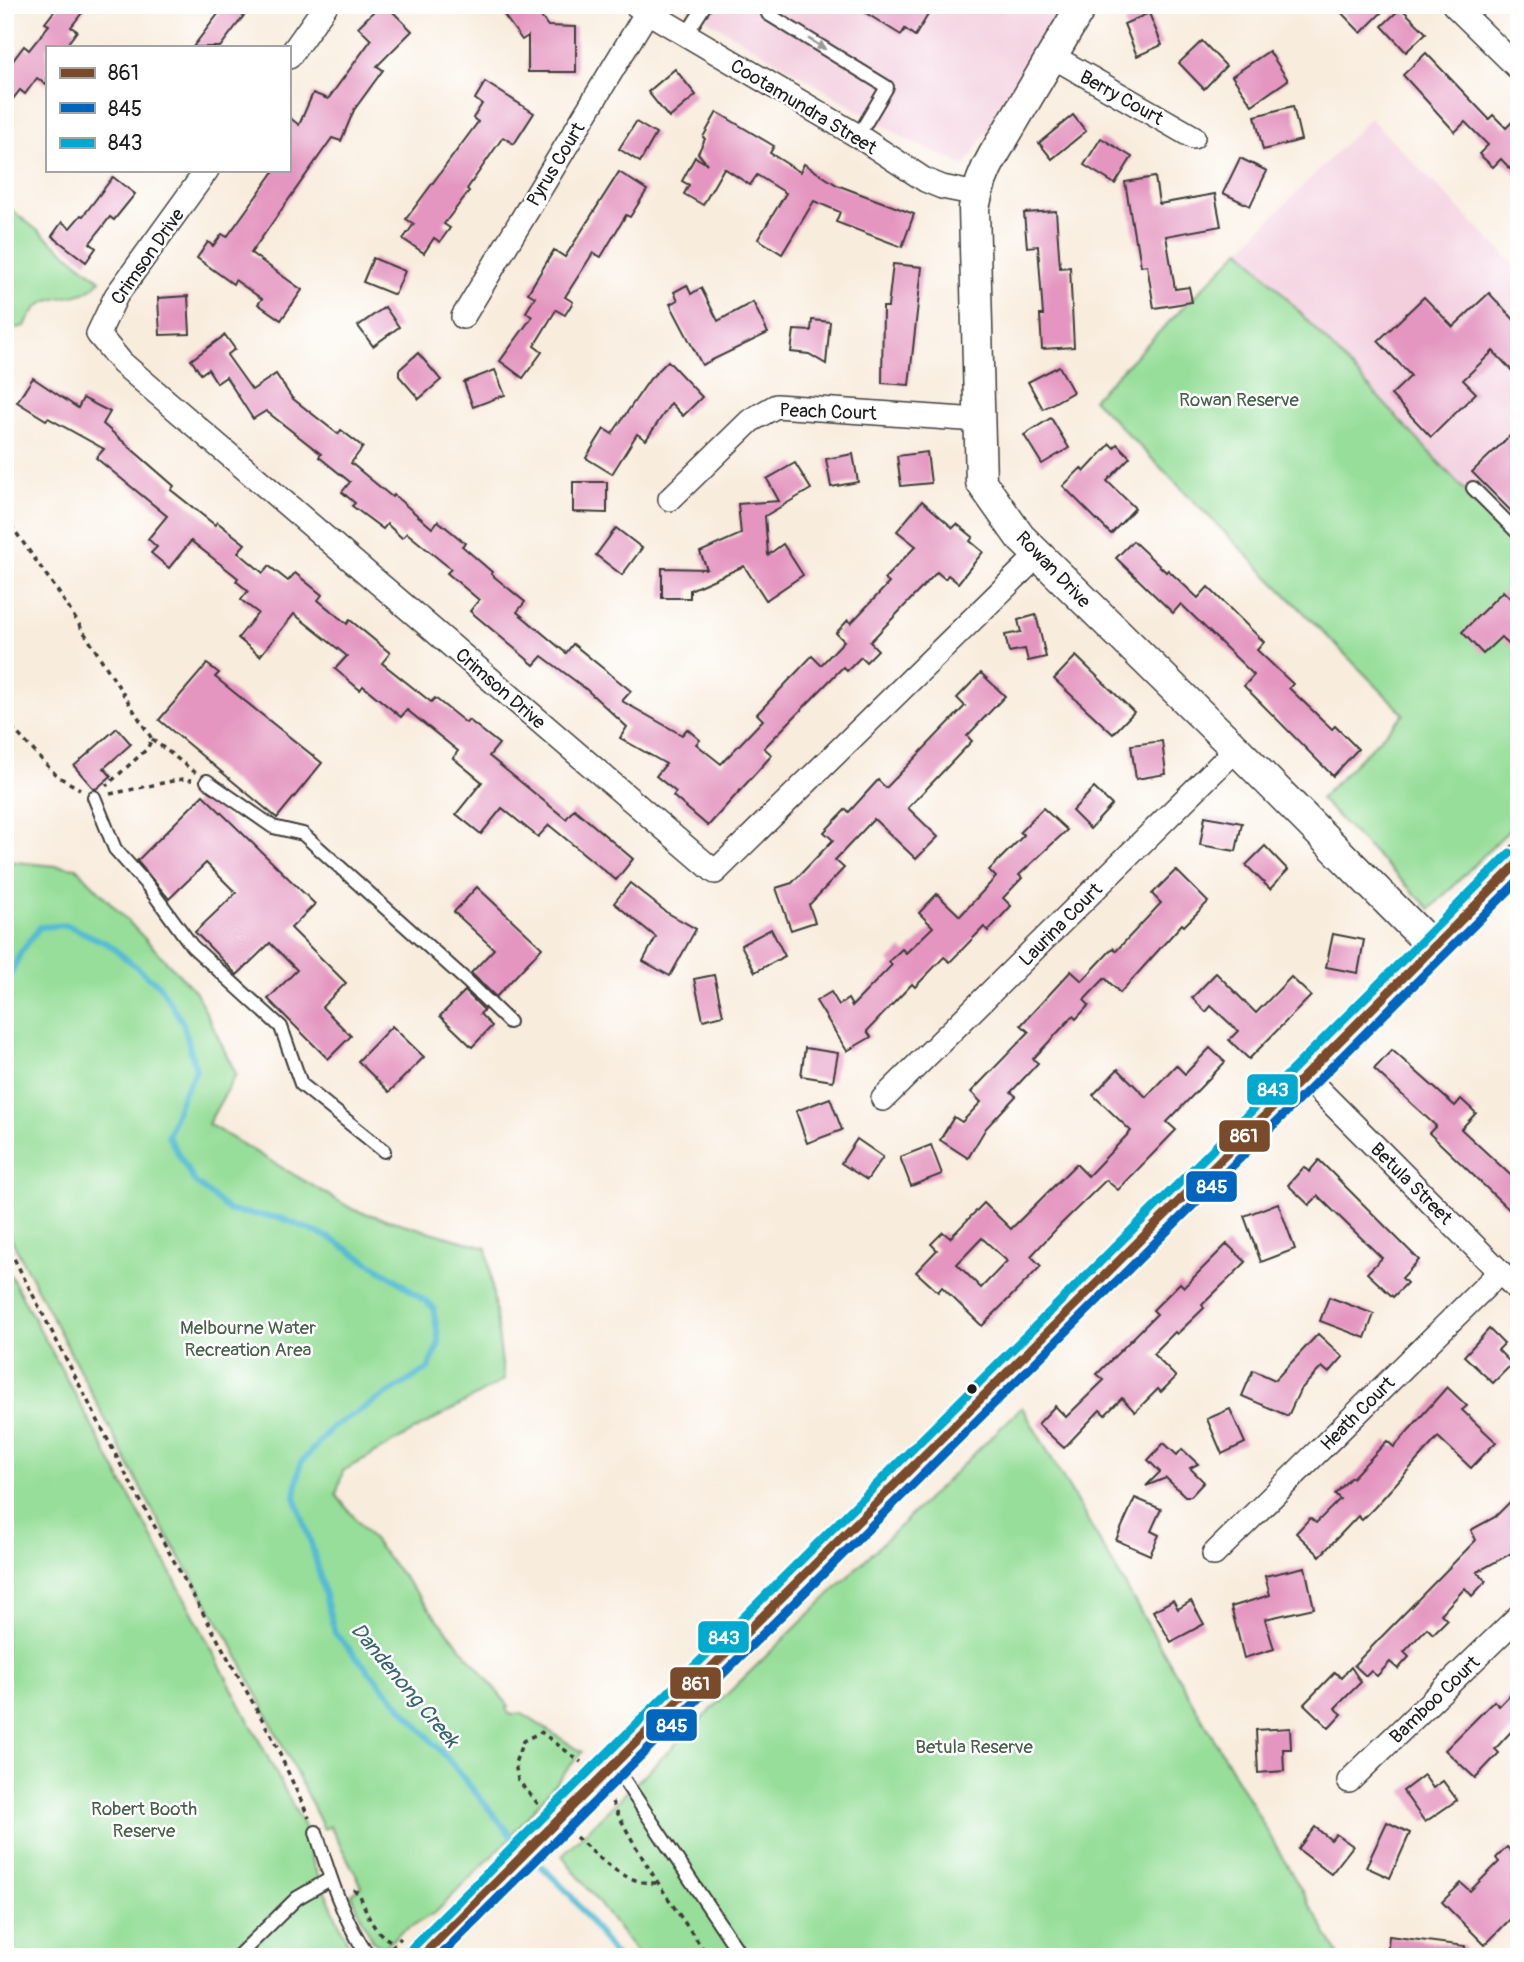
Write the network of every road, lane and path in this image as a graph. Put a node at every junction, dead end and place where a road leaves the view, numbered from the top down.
1 (326, 5) edge
2 (705, 5) edge
3 (774, 5) edge
4 (1082, 5) edge
5 (1454, 5) edge
6 (642, 9) edge
7 (686, 35) junction
8 (290, 56) edge
9 (1052, 56) junction
10 (1519, 69) edge
11 (859, 136) junction
12 (1193, 137) dead end
13 (206, 172) edge
14 (977, 194) junction
15 (463, 317) dead end
16 (978, 420) junction
17 (1472, 488) dead end
18 (670, 499) dead end
19 (5, 517) edge
20 (1519, 534) edge
21 (1038, 555) junction
22 (5, 720) edge
23 (152, 739) junction
24 (1236, 750) junction
25 (206, 780) junction
26 (94, 797) junction
27 (1519, 862) edge
28 (1432, 946) junction
29 (509, 1022) dead end
30 (1304, 1075) junction
31 (883, 1099) dead end
32 (384, 1151) dead end
33 (5, 1241) edge
34 (1500, 1272) junction
35 (1519, 1291) edge
36 (1214, 1554) dead end
37 (1519, 1616) edge
38 (605, 1773) junction
39 (1349, 1781) dead end
40 (316, 1832) joint
41 (330, 1879) junction
42 (408, 1950) edge
43 (237, 1957) edge
44 (369, 1957) edge
45 (709, 1957) edge
46 (743, 1957) edge

1 - 8 street
2 - 7 lane
3 -> 11 lane
4 - 9 street, Rowan Drive
5 - 10 street
6 - 7 street, Cootamundra Street
6 - 15 street, Pyrus Court
7 - 11 street, Cootamundra Street
9 - 12 street, Berry Court
9 - 14 street, Rowan Drive
11 - 14 street, Cootamundra Street
13 - 21 street, Crimson Drive
14 - 16 street, Rowan Drive
16 - 18 street, Peach Court
16 - 21 street, Rowan Drive
17 - 20 lane
19 - 23 path
21 - 24 street, Rowan Drive
22 - 26 path
23 - 25 path
23 - 26 path
24 - 28 street, Rowan Drive
24 - 31 street, Laurina Court
25 - 26 path
25 - 29 lane
26 - 32 lane
27 - 28 main road
28 - 30 main road
30 - 34 street, Betula Street
30 - 38 main road
33 - 40 path
34 - 35 street, Betula Street
34 - 36 street, Heath Court
37 - 39 street, Bamboo Court
38 - 42 main road, bridge
38 - 45 path
38 - 46 lane
40 - 41 lane
41 - 42 path
41 - 43 lane
41 - 44 lane

